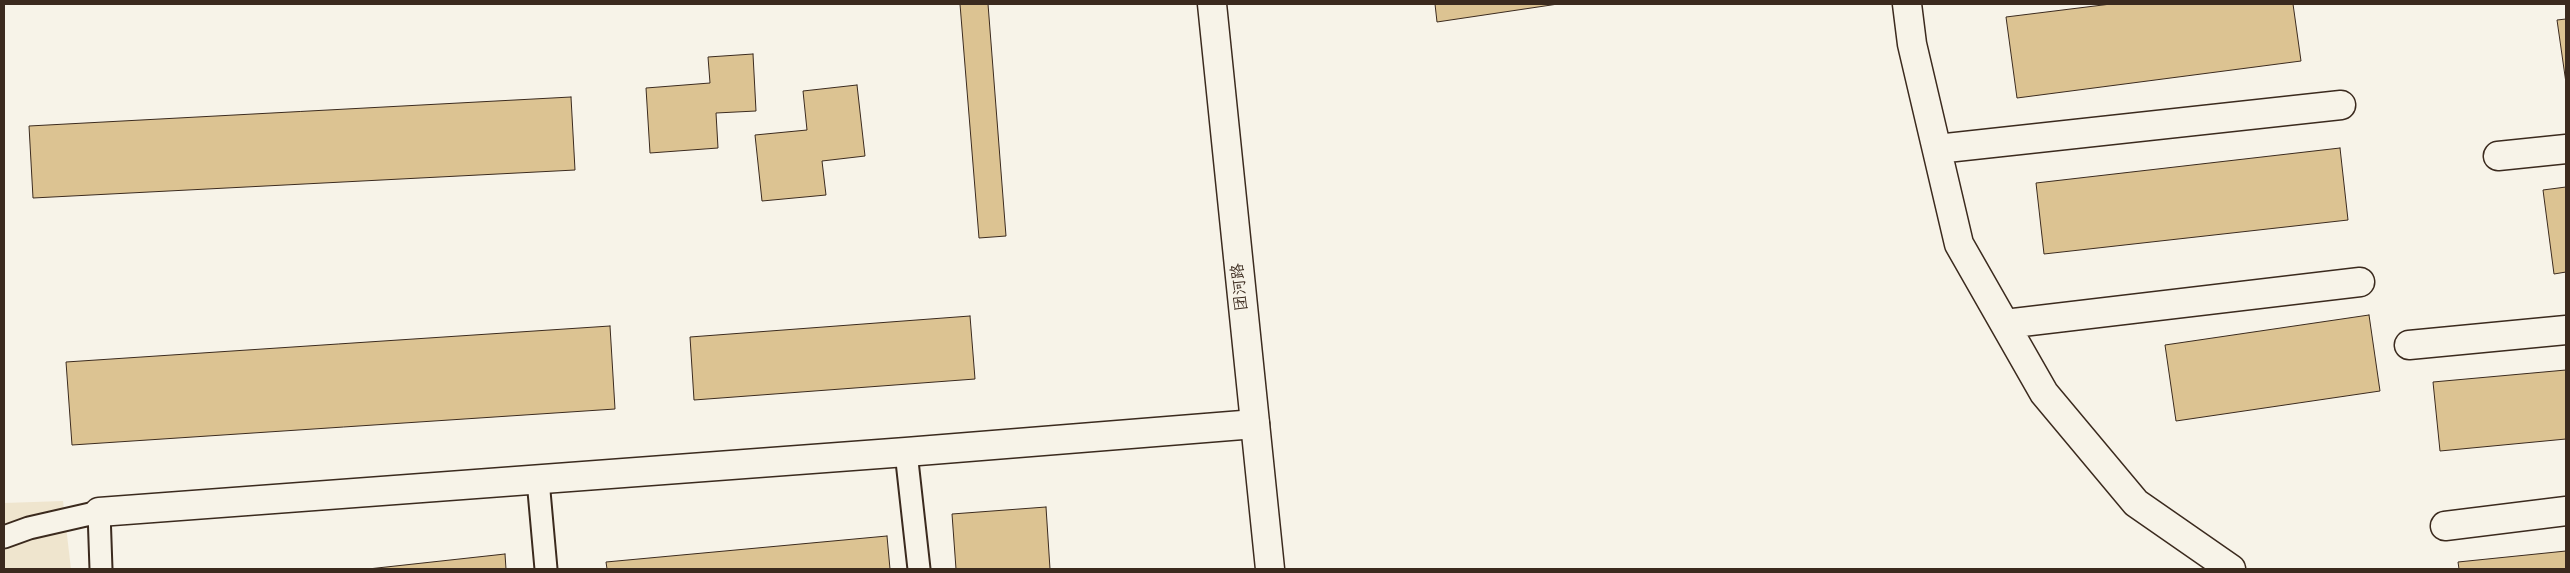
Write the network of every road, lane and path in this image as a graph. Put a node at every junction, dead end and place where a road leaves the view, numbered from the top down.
1 (1212, 4) edge
2 (1907, 4) edge
3 (2341, 105) dead end
4 (1937, 149) junction
5 (2566, 149) edge
6 (2498, 156) dead end
7 (2360, 282) dead end
8 (2005, 324) junction
9 (2566, 330) edge
10 (2409, 345) dead end
11 (1255, 424) junction
12 (906, 452) junction
13 (538, 480) junction
14 (2566, 511) edge
15 (99, 512) junction
16 (2445, 526) dead end
17 (4, 537) edge
18 (101, 569) edge
19 (546, 569) edge
20 (919, 569) edge
21 (1270, 569) edge
22 (2231, 569) edge

1 - 11 street, 团河路
2 - 4 street
3 - 4 street
4 - 8 street
5 - 6 street
7 - 8 street
8 - 22 street
9 - 10 street
11 - 12 street
11 - 21 street, 团河路
12 - 13 street
12 - 20 lane
13 - 15 street
13 - 19 lane
14 - 16 street
15 - 17 lane
15 - 18 lane

